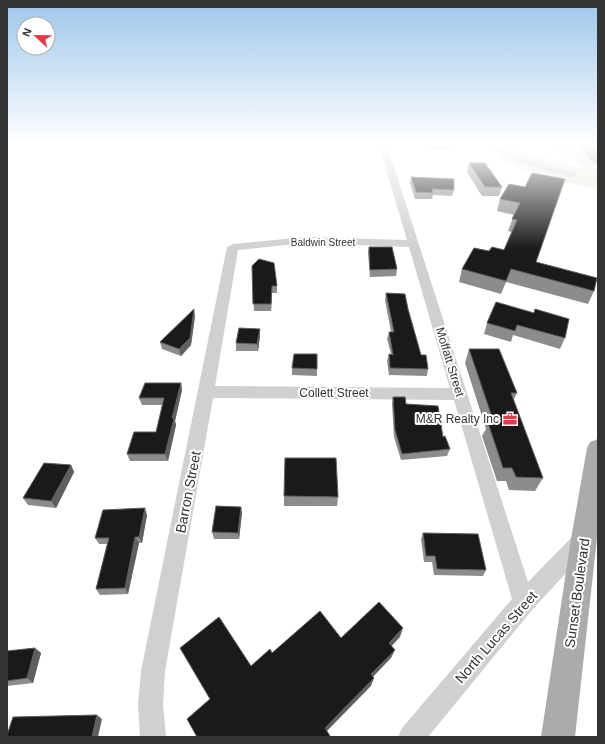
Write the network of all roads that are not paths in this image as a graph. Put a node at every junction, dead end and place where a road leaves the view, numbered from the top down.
1 (393, 180) edge
2 (413, 244) junction
3 (233, 247) joint
4 (207, 392) junction
5 (460, 394) junction
6 (598, 448) edge
7 (584, 539) junction
8 (524, 602) junction
9 (152, 737) edge
10 (411, 737) edge
11 (558, 737) edge

1 - 2 street, Moffatt Street
2 - 3 street, Baldwin Street
2 - 5 street, Moffatt Street
3 - 4 street, Barron Street
4 - 5 street, Collett Street
4 - 9 street, Barron Street
5 - 8 street, Moffatt Street
6 - 7 main road, Sunset Boulevard
7 - 8 street, North Lucas Street
7 - 11 main road, Sunset Boulevard
8 - 10 street, North Lucas Street

